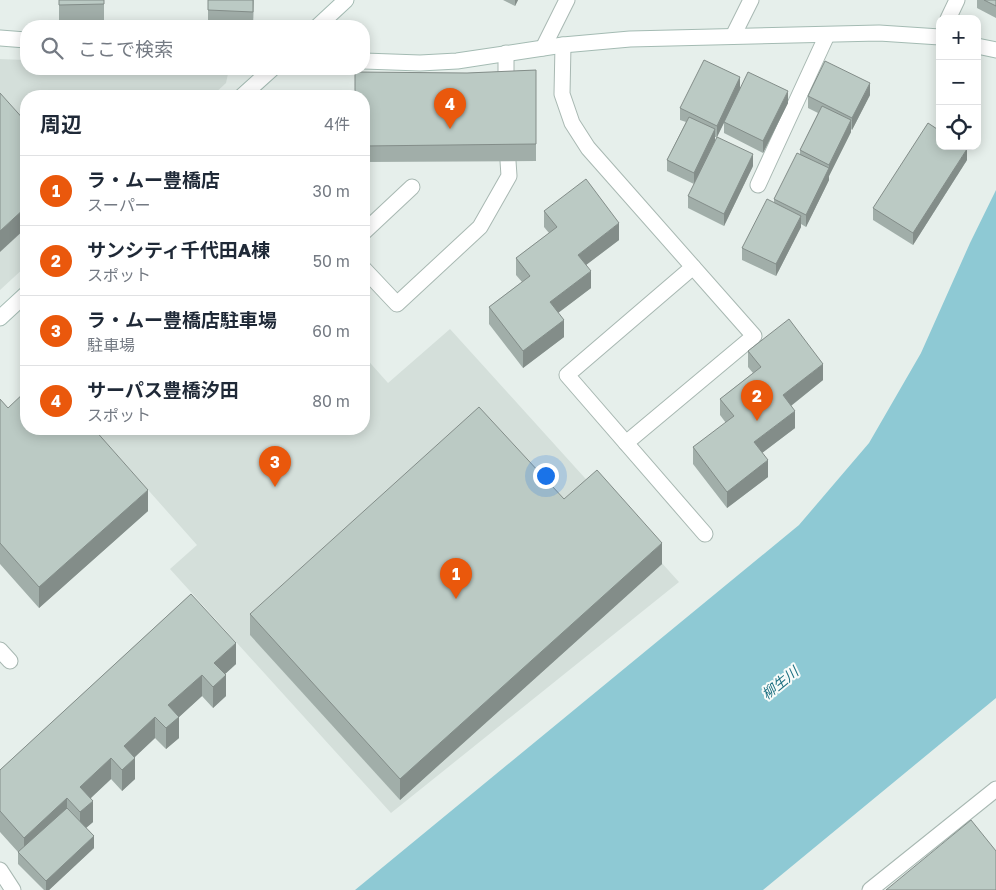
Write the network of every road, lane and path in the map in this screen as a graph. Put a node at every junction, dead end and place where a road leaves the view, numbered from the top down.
1 (346, 0) edge
2 (567, 0) edge
3 (751, 0) edge
4 (957, 0) edge
5 (950, 15) edge
6 (324, 20) edge
7 (827, 35) junction
8 (733, 36) junction
9 (936, 36) edge
10 (0, 38) edge
11 (20, 40) edge
12 (564, 45) junction
13 (981, 47) edge
14 (543, 48) junction
15 (996, 50) edge
16 (506, 53) junction
17 (370, 60) edge
18 (265, 75) edge
19 (506, 88) edge
20 (249, 90) edge
21 (508, 161) edge
22 (758, 186) dead end
23 (412, 188) dead end
24 (370, 226) edge
25 (693, 267) junction
26 (370, 275) edge
27 (20, 300) edge
28 (0, 318) edge
29 (626, 443) junction
30 (705, 534) dead end
31 (996, 788) edge
32 (0, 870) edge
33 (13, 890) edge
34 (870, 890) edge

1 - 6 street
2 - 14 street
3 - 8 street
4 - 5 street
7 - 8 street
7 - 9 street
7 - 22 street
8 - 12 street
10 - 11 street
12 - 14 street
12 - 25 street
13 - 15 street
14 - 16 street
16 - 17 street
16 - 19 street
18 - 20 street
21 - 26 street
23 - 24 street
25 - 29 street
25 - 29 street
27 - 28 street
29 - 30 street
31 - 34 street
32 - 33 street

